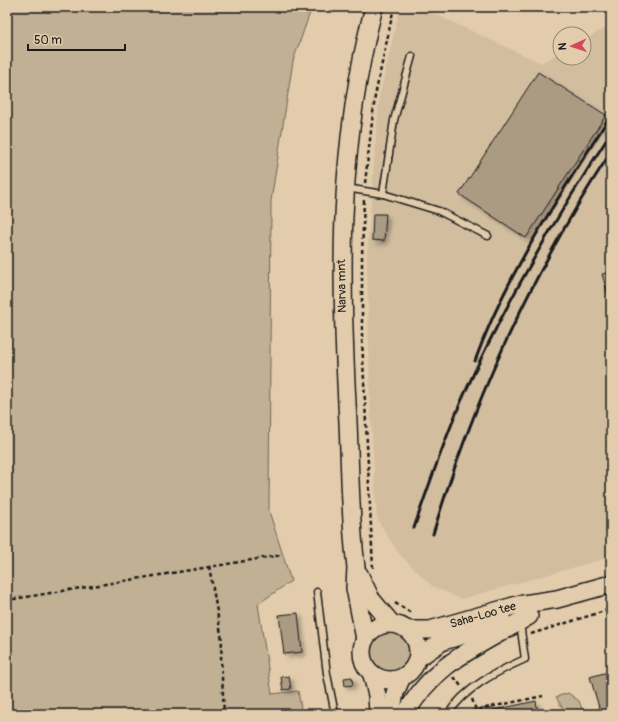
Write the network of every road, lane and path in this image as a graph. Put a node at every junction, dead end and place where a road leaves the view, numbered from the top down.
1 (374, 7) edge
2 (394, 7) edge
3 (412, 56) dead end
4 (344, 188) junction
5 (365, 191) junction
6 (383, 194) junction
7 (488, 236) dead end
8 (282, 555) dead end
9 (209, 566) junction
10 (356, 567) junction
11 (373, 573) dead end
12 (611, 584) edge
13 (317, 592) dead end
14 (7, 595) edge
15 (390, 599) dead end
16 (557, 600) junction
17 (611, 609) edge
18 (411, 623) junction
19 (392, 624) junction
20 (523, 625) junction
21 (365, 639) junction
22 (418, 658) junction
23 (458, 671) dead end
24 (372, 675) junction
25 (453, 675) junction
26 (401, 679) junction
27 (448, 680) dead end
28 (467, 692) junction
29 (543, 696) dead end
30 (476, 710) junction
31 (224, 714) edge
32 (335, 714) edge
33 (378, 714) edge
34 (391, 714) edge
35 (406, 714) edge
36 (448, 714) edge
37 (466, 714) edge

1 - 4 main road, Narva mnt
2 - 5 path
3 - 6 lane
4 - 5 lane
4 - 10 main road, Narva mnt
5 - 6 lane
5 - 11 path
6 - 7 lane
8 - 9 path
9 - 14 path
9 - 31 path
10 - 19 main road, Narva mnt
10 - 21 main road, Narva mnt
12 - 16 main road, Saha-Loo tee
13 - 32 lane
15 - 18 path
16 - 18 main road, Saha-Loo tee
16 - 20 main road, Saha-Loo tee
17 - 20 path
18 - 19 main road, Narva mnt
18 - 22 main road
19 - 21 main road
20 - 22 main road, Saha-Loo tee
20 - 28 lane
20 - 35 main road
21 - 24 main road, Narva mnt
22 - 26 main road
23 - 25 path
24 - 26 main road
24 - 33 main road, Narva mnt
25 - 27 path
25 - 28 path
26 - 34 main road
28 - 30 path
28 - 36 lane
29 - 30 path
30 - 37 path

